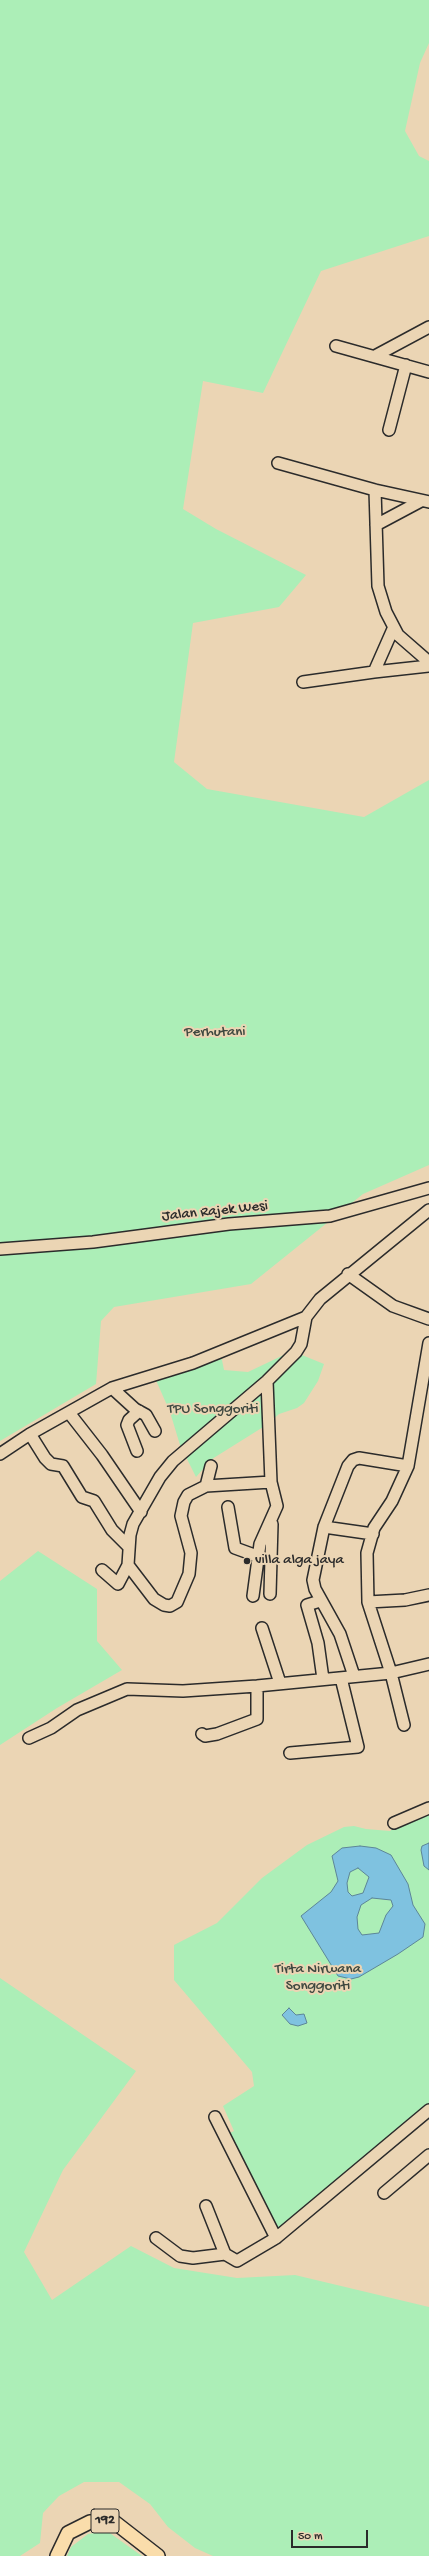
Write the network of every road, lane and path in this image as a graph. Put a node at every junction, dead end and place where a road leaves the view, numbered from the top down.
1 (429, 327) edge
2 (336, 346) dead end
3 (376, 356) junction
4 (406, 365) junction
5 (429, 372) edge
6 (389, 430) dead end
7 (278, 462) dead end
8 (375, 490) junction
9 (425, 501) edge
10 (376, 525) junction
11 (393, 629) junction
12 (429, 662) edge
13 (429, 666) edge
14 (374, 672) junction
15 (303, 682) dead end
16 (429, 1188) edge
17 (429, 1210) edge
18 (0, 1249) edge
19 (348, 1274) junction
20 (306, 1317) junction
21 (429, 1319) edge
22 (429, 1343) edge
23 (267, 1381) junction
24 (112, 1388) junction
25 (139, 1411) junction
26 (70, 1414) junction
27 (155, 1431) dead end
28 (30, 1434) junction
29 (137, 1452) dead end
30 (0, 1454) edge
31 (211, 1466) dead end
32 (408, 1466) junction
33 (271, 1482) junction
34 (206, 1486) junction
35 (228, 1507) dead end
36 (140, 1512) junction
37 (273, 1517) junction
38 (324, 1527) junction
39 (373, 1534) junction
40 (128, 1546) junction
41 (257, 1556) junction
42 (128, 1565) junction
43 (102, 1570) dead end
44 (270, 1594) dead end
45 (429, 1595) edge
46 (252, 1596) dead end
47 (320, 1601) junction
48 (368, 1602) junction
49 (262, 1628) dead end
50 (429, 1664) edge
51 (391, 1672) junction
52 (354, 1676) junction
53 (341, 1678) junction
54 (323, 1679) junction
55 (280, 1683) junction
56 (257, 1686) junction
57 (404, 1725) dead end
58 (202, 1734) dead end
59 (29, 1738) dead end
60 (290, 1753) dead end
61 (429, 1808) edge
62 (394, 1823) dead end
63 (429, 2110) edge
64 (215, 2117) dead end
65 (429, 2155) edge
66 (384, 2193) dead end
67 (206, 2206) dead end
68 (156, 2238) dead end
69 (276, 2238) junction
70 (225, 2254) junction
71 (57, 2556) edge
72 (158, 2556) edge

1 - 3 street
2 - 3 street
3 - 4 street
4 - 5 street
4 - 6 street
7 - 8 street
8 - 9 street
8 - 10 street
9 - 10 street
10 - 11 street
11 - 12 street
11 - 14 street
13 - 14 street
14 - 15 street
16 - 18 street, Jalan Rajek Wesi
17 - 19 street
19 - 20 street
19 - 21 street
20 - 23 street
20 - 24 street
22 - 32 street
23 - 33 street
23 - 36 street
24 - 25 street
24 - 26 street
25 - 27 street
25 - 29 street
26 - 28 street
26 - 36 street
28 - 30 street
28 - 40 street
31 - 34 street
32 - 38 street
32 - 39 street
33 - 34 street
33 - 37 street
34 - 42 street
35 - 41 street
36 - 40 street
37 - 41 street
37 - 44 street
38 - 39 street
38 - 47 street
39 - 48 street
40 - 42 street
41 - 46 street
42 - 43 street
45 - 48 street
47 - 52 street
47 - 54 street
48 - 51 street
49 - 55 street
50 - 51 street
51 - 52 street
51 - 57 street
52 - 53 street
53 - 54 street
53 - 60 street
54 - 55 street
55 - 56 street
56 - 58 street
56 - 59 street
61 - 62 street
63 - 69 street
64 - 69 street
65 - 66 street
67 - 70 street
68 - 70 street
69 - 70 street
71 - 72 main road, 192

